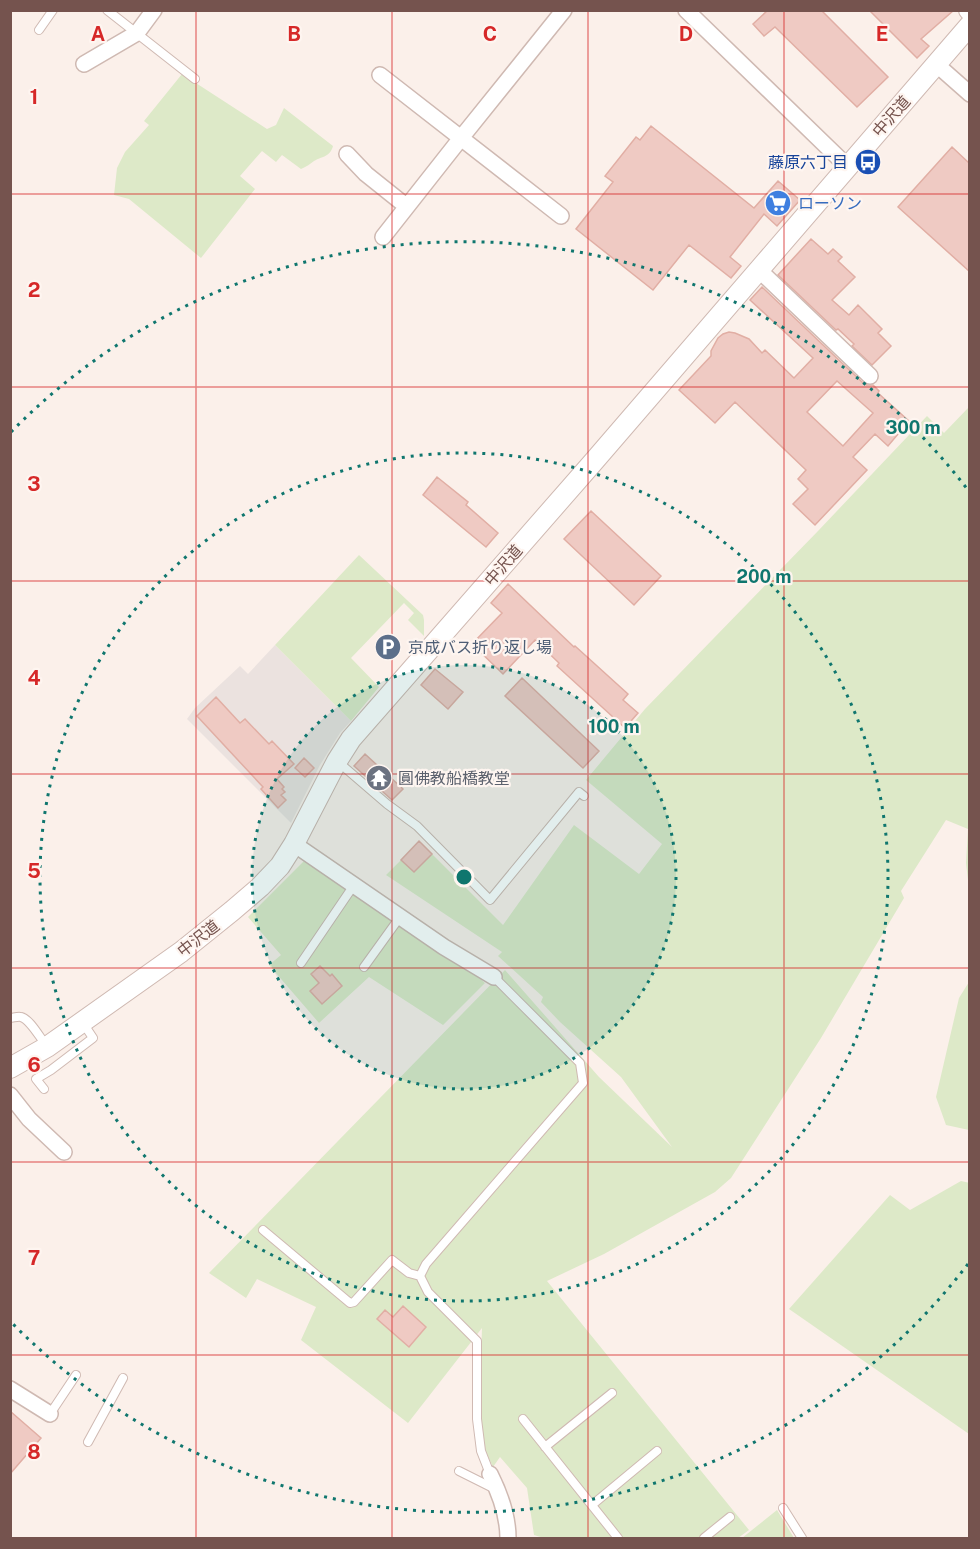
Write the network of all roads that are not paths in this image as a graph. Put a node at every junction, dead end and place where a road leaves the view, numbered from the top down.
1 (53, 10) edge
2 (107, 10) edge
3 (154, 10) edge
4 (564, 10) edge
5 (686, 10) edge
6 (969, 25) edge
7 (39, 30) dead end
8 (137, 33) junction
9 (84, 64) dead end
10 (936, 64) junction
11 (380, 75) dead end
12 (195, 79) dead end
13 (969, 94) edge
14 (461, 138) junction
15 (347, 154) dead end
16 (848, 167) junction
17 (406, 206) junction
18 (561, 216) dead end
19 (383, 237) dead end
20 (759, 270) junction
21 (870, 376) dead end
22 (337, 761) junction
23 (584, 796) dead end
24 (294, 844) junction
25 (354, 885) junction
26 (400, 917) junction
27 (301, 963) dead end
28 (364, 967) dead end
29 (494, 977) joint
30 (10, 1018) edge
31 (82, 1022) junction
32 (47, 1047) junction
33 (10, 1068) edge
34 (44, 1089) dead end
35 (10, 1095) edge
36 (64, 1152) dead end
37 (263, 1230) dead end
38 (420, 1276) junction
39 (76, 1375) dead end
40 (123, 1378) dead end
41 (10, 1389) edge
42 (612, 1393) dead end
43 (50, 1413) joint
44 (523, 1419) dead end
45 (88, 1442) dead end
46 (545, 1447) junction
47 (657, 1451) dead end
48 (459, 1470) dead end
49 (490, 1474) joint
50 (498, 1490) junction
51 (592, 1505) junction
52 (783, 1508) dead end
53 (730, 1517) dead end
54 (508, 1539) edge
55 (618, 1539) edge
56 (704, 1539) edge
57 (802, 1539) edge

1 - 7 lane
2 - 8 lane
3 - 8 street
4 - 14 street
5 - 16 street
6 - 10 street, 中沢道
8 - 9 street
8 - 12 lane
10 - 13 street
10 - 16 street, 中沢道
11 - 14 street
14 - 17 street
14 - 18 street
15 - 17 street
16 - 20 street, 中沢道
17 - 19 street
20 - 21 street
20 - 22 street, 中沢道
22 - 23 lane
22 - 24 street, 中沢道
24 - 25 street
24 - 31 street, 中沢道
25 - 26 street
25 - 27 lane
26 - 28 lane
26 - 29 street
29 - 38 lane
30 - 32 lane
31 - 32 street, 中沢道
31 - 34 lane
32 - 33 street, 中沢道
35 - 36 street
37 - 38 lane
38 - 49 lane
39 - 43 lane
40 - 45 lane
41 - 43 street
42 - 46 lane
44 - 46 lane
46 - 51 lane
47 - 51 lane
48 - 50 lane
49 - 50 street
50 - 54 street
51 - 55 lane
52 - 57 lane
53 - 56 lane

